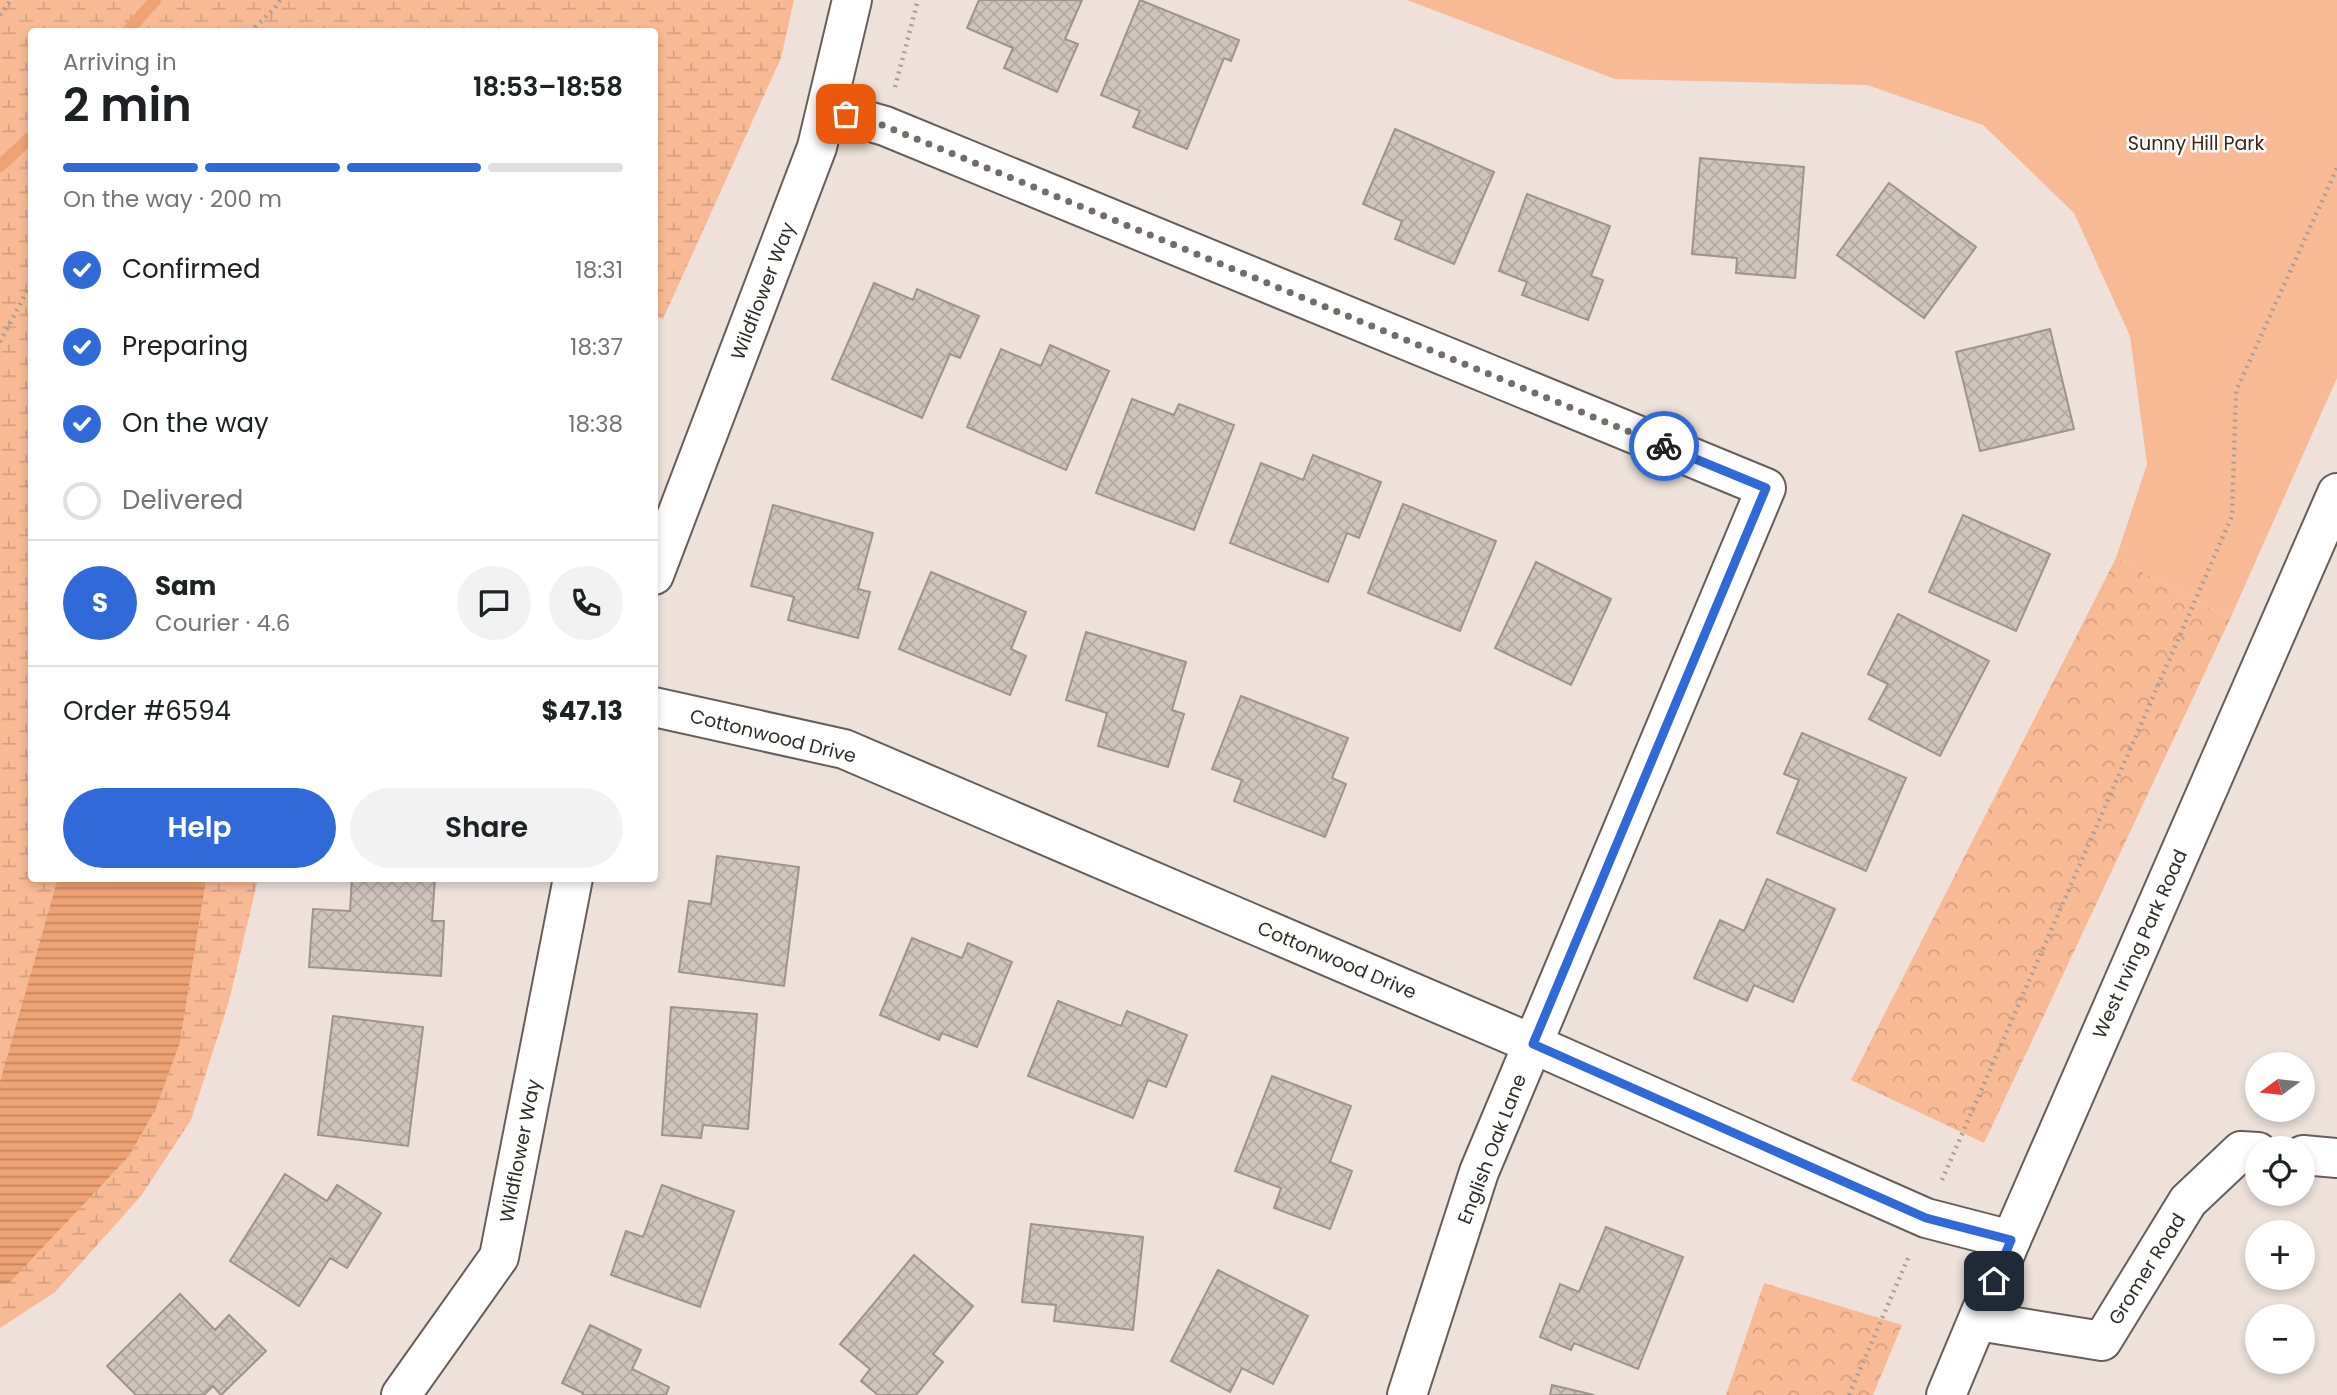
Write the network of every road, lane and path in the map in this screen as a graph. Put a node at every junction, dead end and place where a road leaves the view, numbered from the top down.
1 (11, 0) edge
2 (280, 0) edge
3 (852, 0) edge
4 (918, 0) edge
5 (0, 15) edge
6 (254, 28) edge
7 (826, 109) junction
8 (885, 126) junction
9 (2337, 168) edge
10 (28, 289) edge
11 (2, 332) edge
12 (0, 342) edge
13 (2337, 494) edge
14 (658, 564) edge
15 (658, 708) edge
16 (572, 882) edge
17 (1533, 1044) junction
18 (2245, 1151) edge
19 (2315, 1156) edge
20 (2337, 1158) edge
21 (1926, 1218) junction
22 (2011, 1240) junction
23 (1978, 1321) junction
24 (401, 1395) edge
25 (1407, 1395) edge
26 (1849, 1395) edge
27 (1946, 1395) edge

1 - 5 path
2 - 6 path
3 - 7 street, Wildflower Way
4 - 8 path
7 - 8 street, English Oak Lane
7 - 14 street, Wildflower Way
8 - 17 street, English Oak Lane
9 - 21 path
10 - 11 path
11 - 12 path
13 - 22 street, West Irving Park Road
15 - 17 street, Cottonwood Drive
16 - 24 street, Wildflower Way
17 - 21 street, Cottonwood Drive
17 - 25 street, English Oak Lane
18 - 23 street, Gromer Road
19 - 20 street
21 - 22 street, Cottonwood Drive
21 - 26 path
22 - 23 street, West Irving Park Road
23 - 27 street, West Irving Park Road

